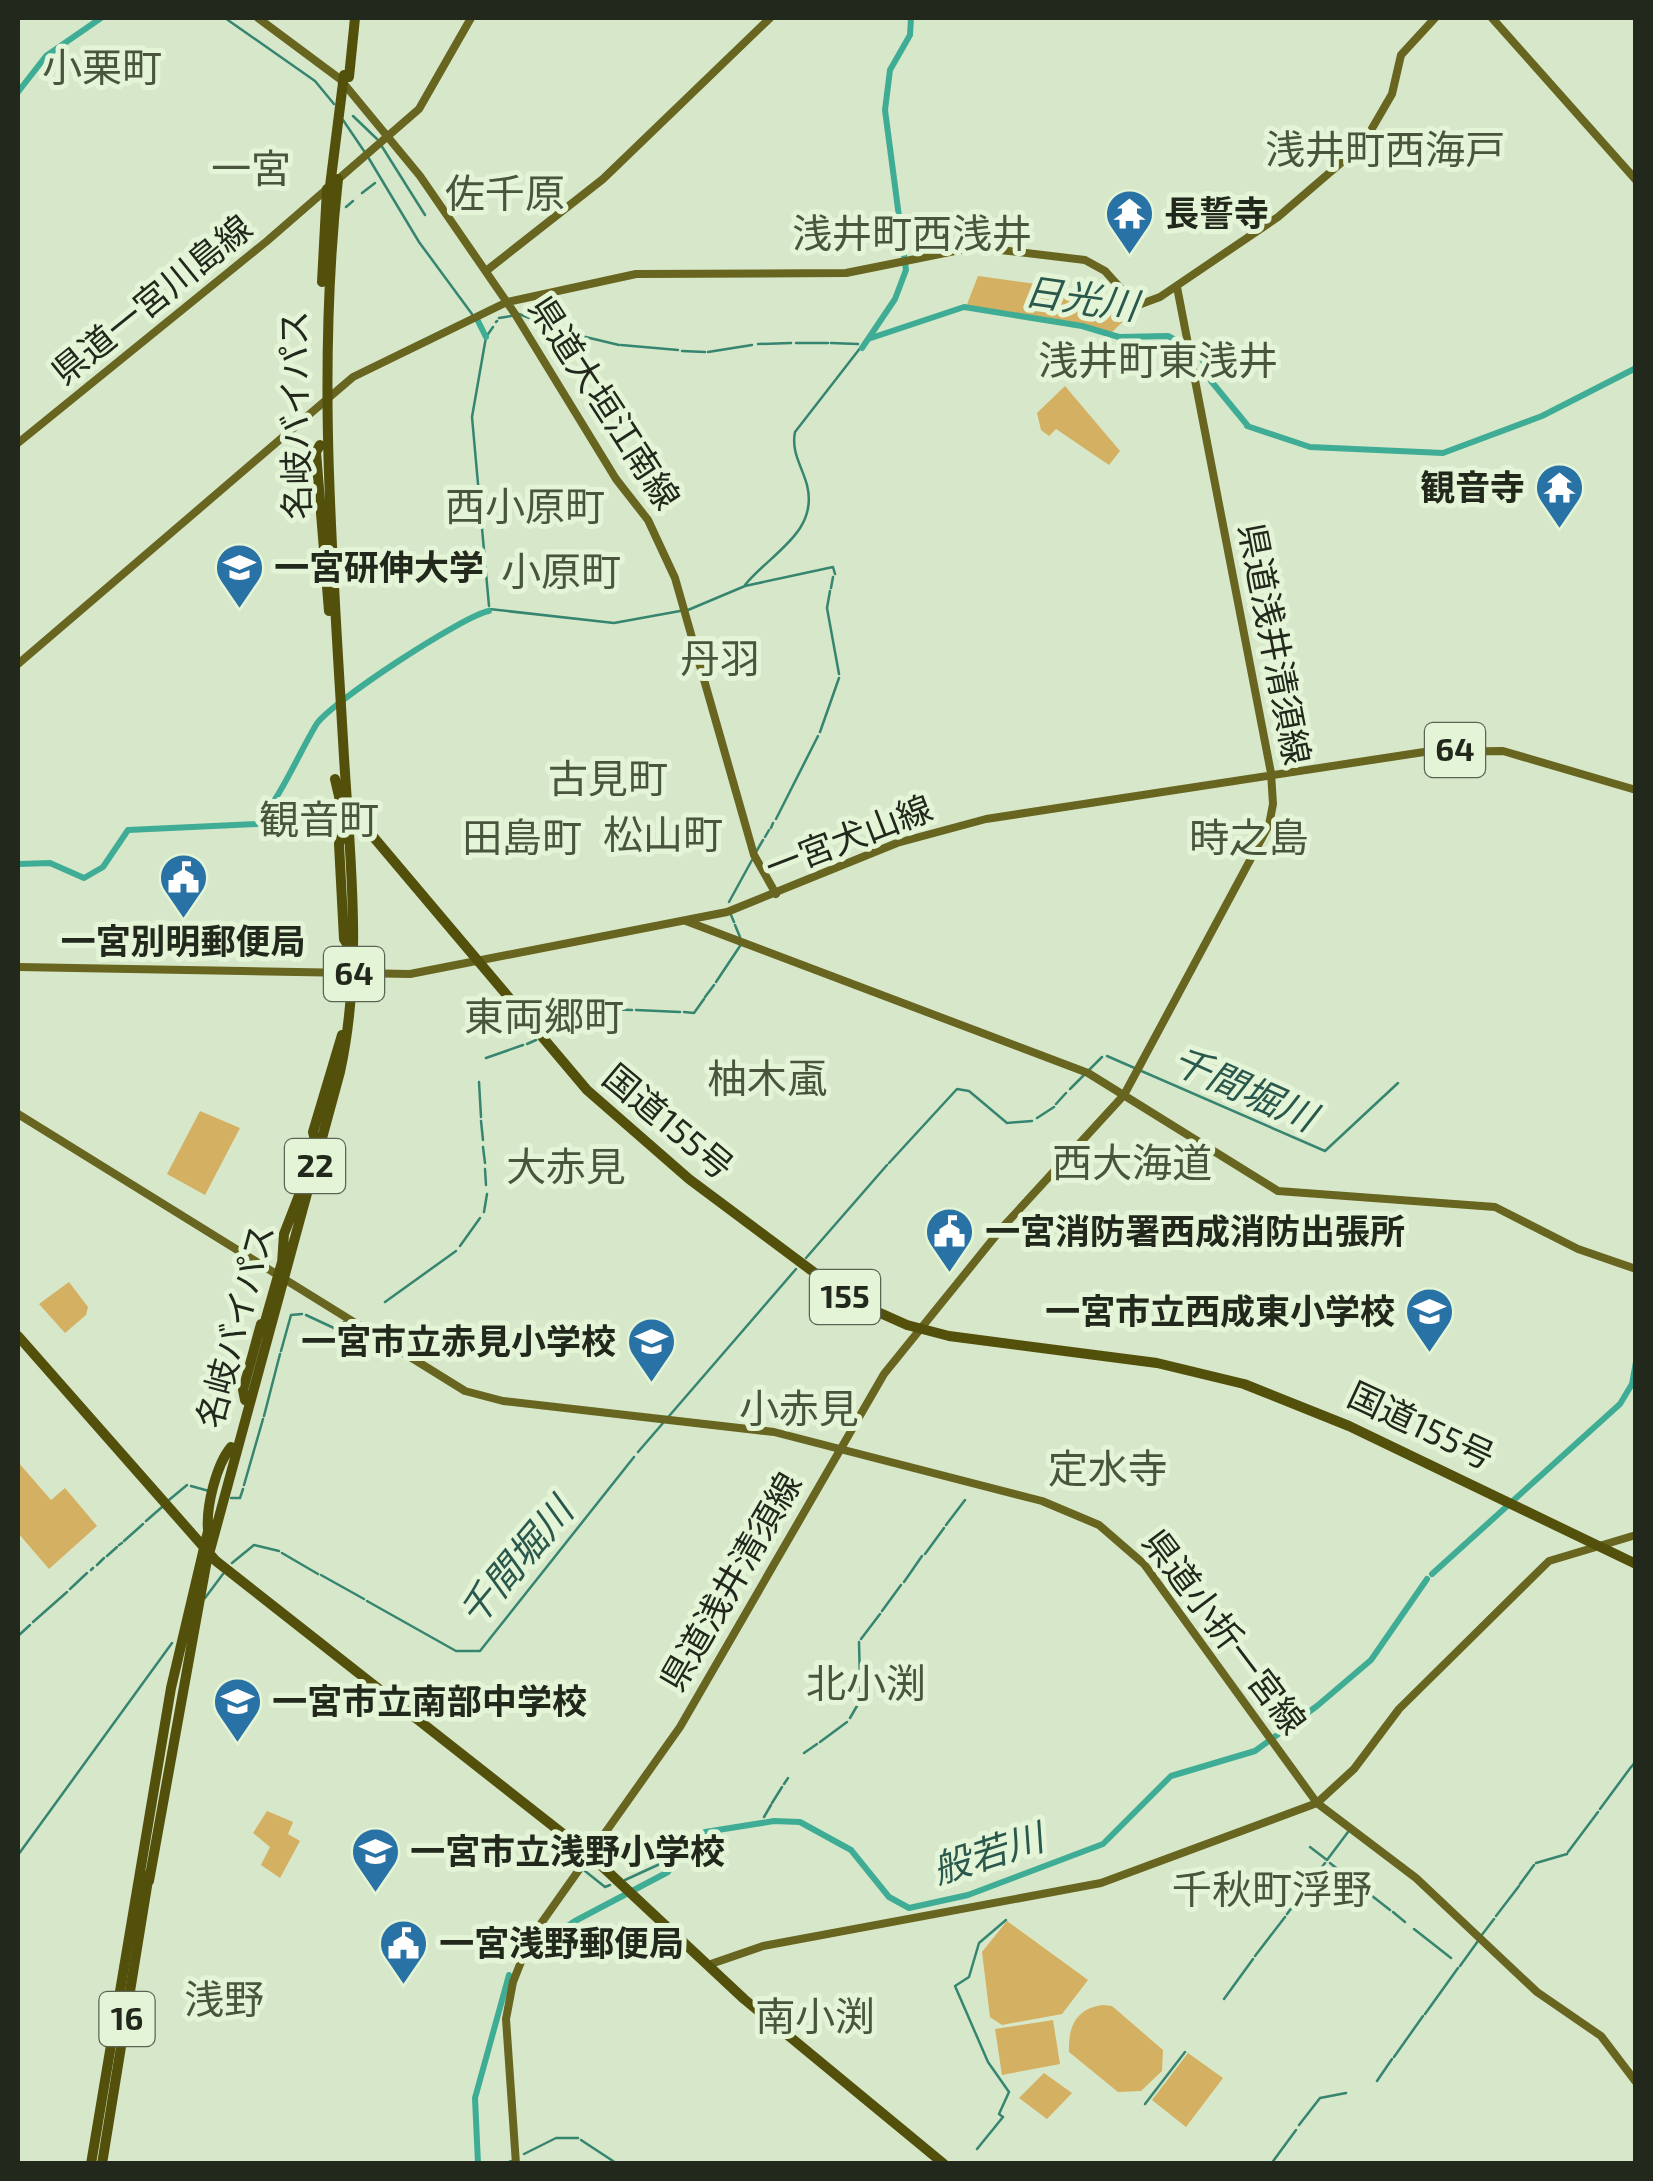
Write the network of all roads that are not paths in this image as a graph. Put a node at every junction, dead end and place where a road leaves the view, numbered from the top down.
1 (258, 18) edge
2 (352, 18) edge
3 (472, 18) edge
4 (770, 18) edge
5 (1434, 18) edge
6 (1492, 18) edge
7 (388, 136) junction
8 (1636, 180) edge
9 (332, 185) junction
10 (486, 271) junction
11 (1177, 286) junction
12 (507, 302) junction
13 (323, 408) junction
14 (18, 443) edge
15 (337, 648) junction
16 (18, 664) edge
17 (1271, 773) junction
18 (1636, 790) edge
19 (346, 822) junction
20 (776, 894) junction
21 (686, 921) junction
22 (478, 961) junction
23 (18, 967) edge
24 (352, 974) junction
25 (1124, 1095) junction
26 (18, 1114) edge
27 (1636, 1270) edge
28 (281, 1283) junction
29 (922, 1326) junction
30 (18, 1336) edge
31 (840, 1448) junction
32 (218, 1497) junction
33 (1636, 1534) edge
34 (1602, 1544) junction
35 (206, 1550) junction
36 (1636, 1562) edge
37 (195, 1614) junction
38 (140, 1798) dead end
39 (153, 1800) junction
40 (1316, 1804) junction
41 (590, 1853) junction
42 (709, 1964) junction
43 (1636, 2082) edge
44 (98, 2162) edge
45 (516, 2164) edge
46 (947, 2164) edge

1 - 7 main road, 県道大垣江南線
2 - 9 highway, 名岐バイパス / 22, bridge
3 - 7 main road, 県道一宮川島線
4 - 10 main road
5 - 11 main road
6 - 8 main road
7 - 9 main road, 県道一宮川島線
7 - 10 main road, 県道大垣江南線
9 - 13 highway, 名岐バイパス / 22
9 - 13 highway, 名岐バイパス / 22
9 - 14 main road, 県道一宮川島線
10 - 12 main road, 県道大垣江南線
11 - 12 main road
11 - 17 main road, 県道浅井清須線
12 - 13 main road
12 - 20 main road, 県道大垣江南線
13 - 15 highway, 22
13 - 15 highway, 名岐バイパス / 22
13 - 16 main road
15 - 19 highway, 名岐バイパス / 22
17 - 18 main road, 一宮犬山線 / 64
17 - 20 main road, 一宮犬山線 / 64
17 - 25 main road, 県道浅井清須線
19 - 22 highway, 国道155号 / 155
19 - 24 highway, 名岐バイパス / 22
20 - 21 main road, 一宮犬山線 / 64
21 - 22 main road, 一宮犬山線 / 64
21 - 25 main road
22 - 24 main road, 一宮犬山線 / 64
22 - 29 highway, 国道155号 / 155
23 - 24 main road, 一宮犬山線 / 64
24 - 28 highway, 名岐バイパス / 22
24 - 28 highway, 名岐バイパス / 22
25 - 27 main road
25 - 29 main road, 県道浅井清須線
26 - 28 main road, 県道小折一宮線
28 - 31 main road, 県道小折一宮線
28 - 32 highway, 名岐バイパス / 22
28 - 32 highway, 名岐バイパス / 22
29 - 31 main road, 県道浅井清須線
29 - 34 highway, 国道155号 / 155
30 - 35 highway
31 - 40 main road, 県道小折一宮線
31 - 41 main road, 県道浅井清須線
32 - 35 highway, 名岐バイパス / 22
32 - 35 highway, 名岐バイパス / 22
33 - 34 main road
34 - 36 highway, 国道155号 / 155
34 - 40 main road
35 - 37 highway, 名岐バイパス / 22
35 - 39 highway, 名岐バイパス / 22
35 - 41 highway
37 - 44 highway, 名岐バイパス / 22
37 - 44 highway, 16, bridge
38 - 39 highway
39 - 44 highway, 名岐バイパス / 22
40 - 42 main road
40 - 43 main road, 県道小折一宮線
41 - 42 highway
41 - 45 main road, 県道浅井清須線
42 - 46 highway

